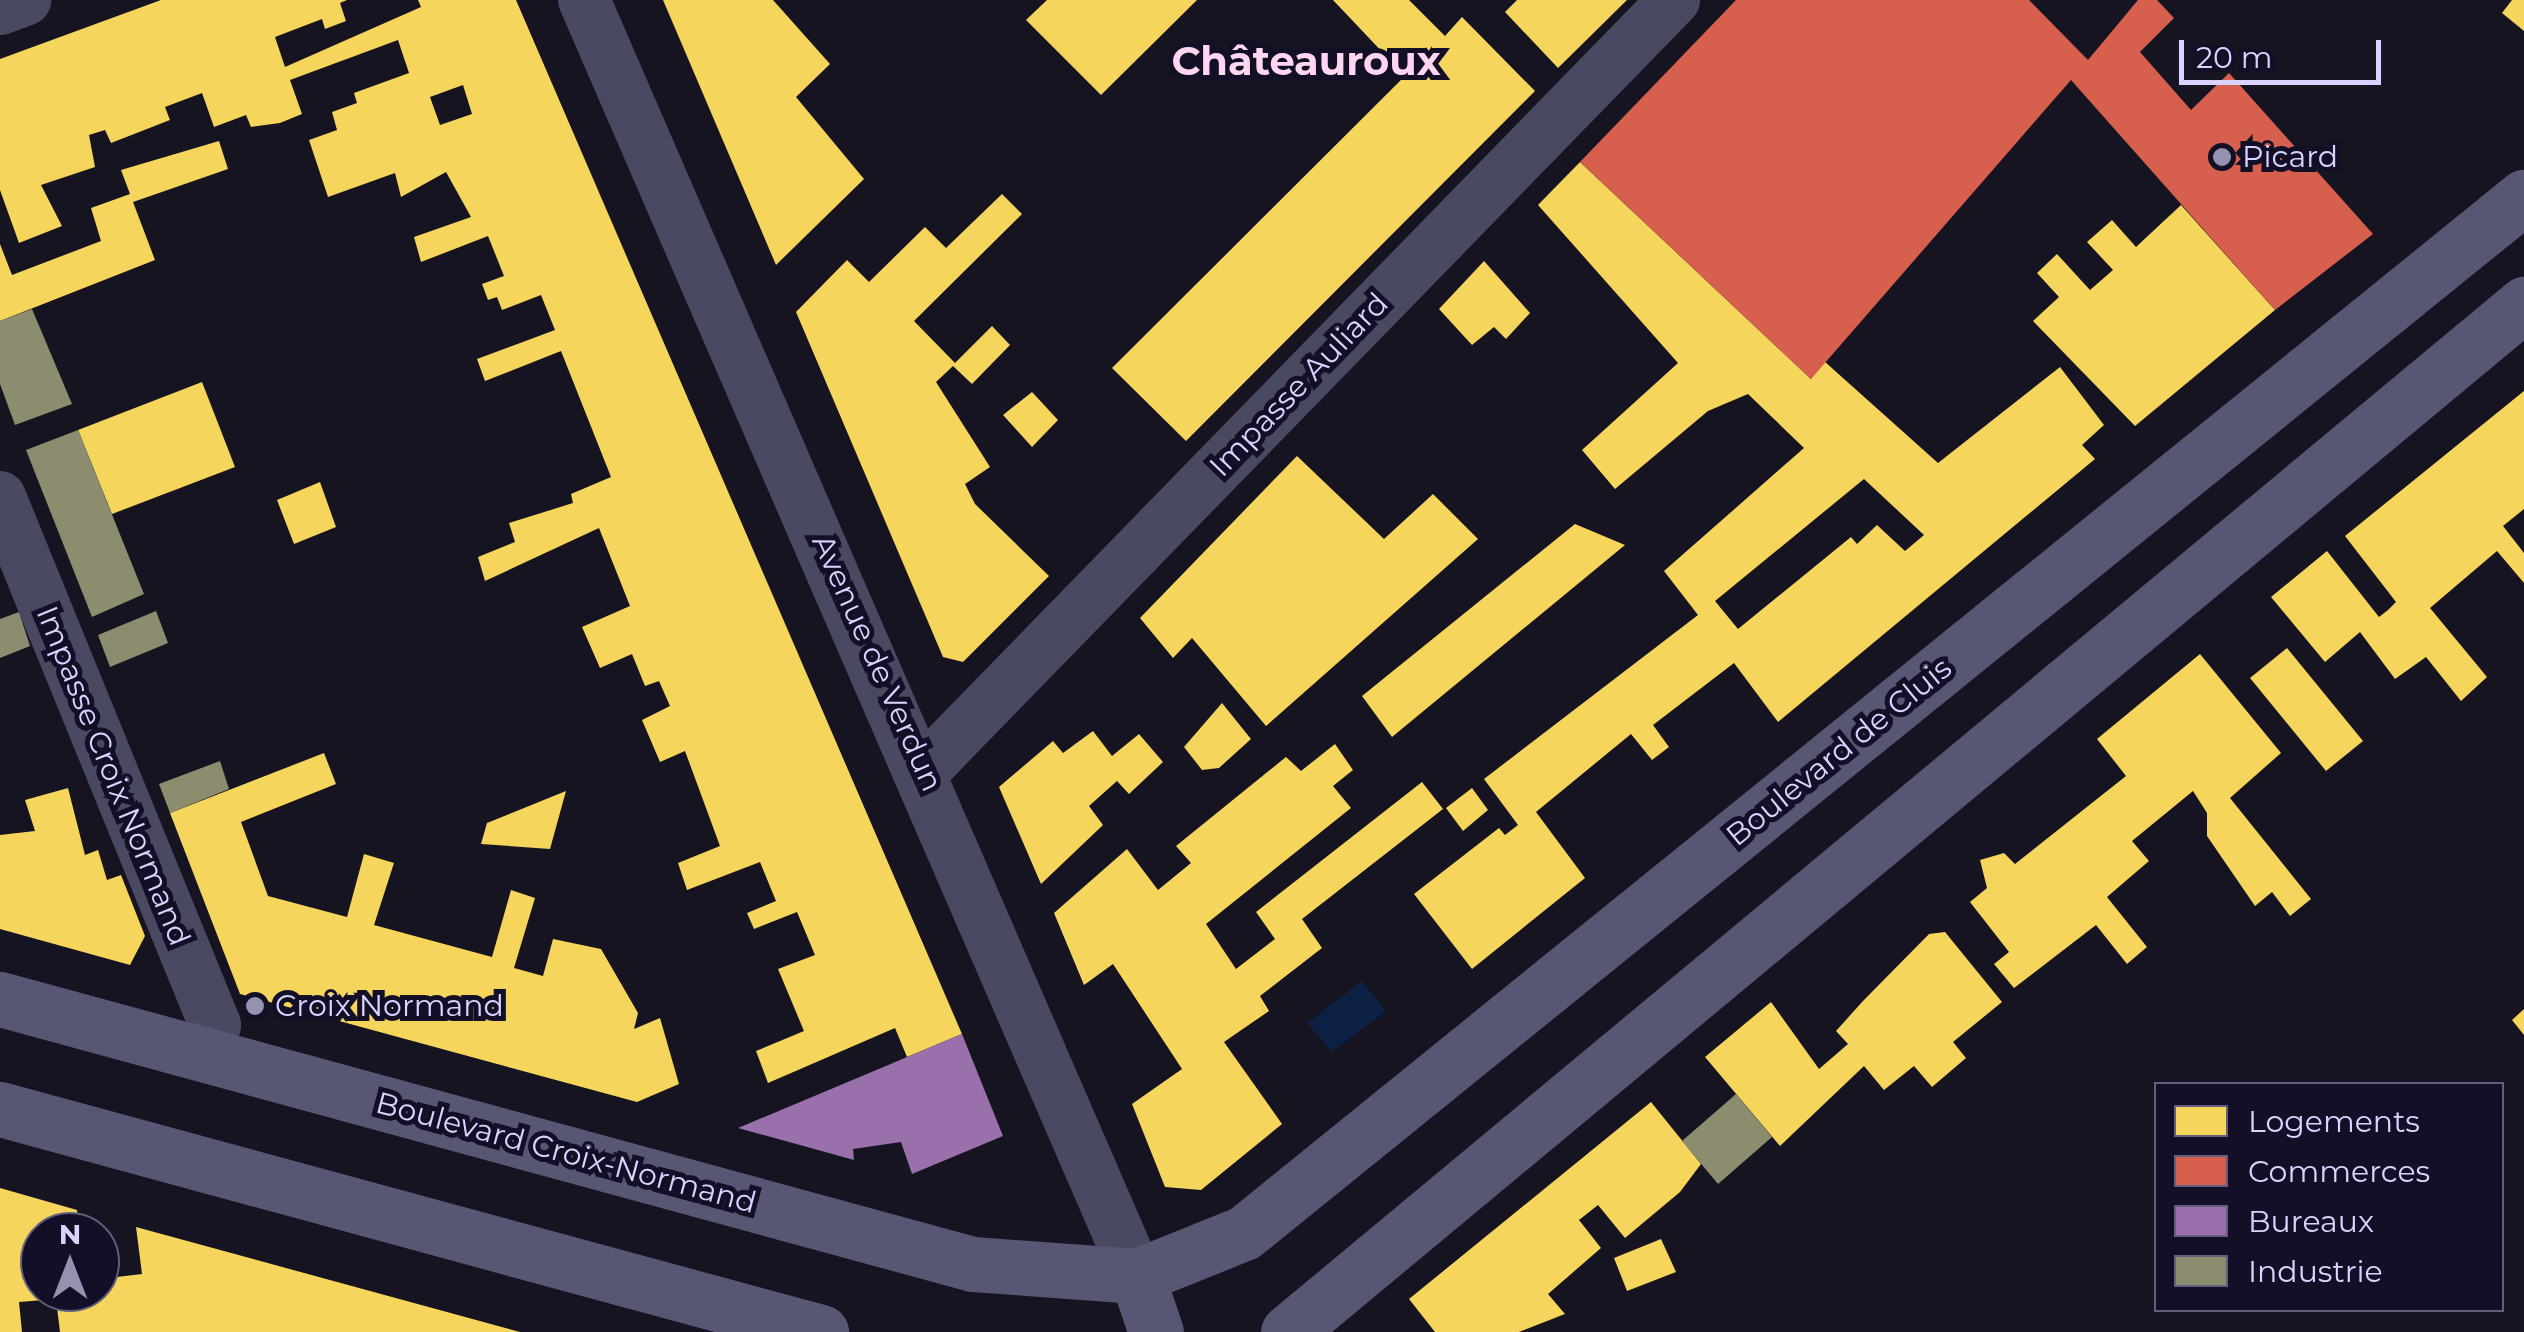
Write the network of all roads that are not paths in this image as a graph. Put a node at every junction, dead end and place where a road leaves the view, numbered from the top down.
1 (25, 0) edge
2 (584, 0) edge
3 (1674, 0) edge
4 (0, 9) edge
5 (2524, 198) edge
6 (2524, 304) edge
7 (0, 497) edge
8 (924, 770) junction
9 (0, 1000) edge
10 (206, 1056) junction
11 (0, 1109) edge
12 (1137, 1276) junction
13 (822, 1332) edge
14 (1156, 1332) edge
15 (1288, 1332) edge

1 - 4 street
2 - 8 street, Avenue de Verdun
3 - 8 street, Impasse Auliard
5 - 12 main road, Boulevard de Cluis
6 - 15 main road
7 - 10 street, Impasse Croix Normand
8 - 12 street, Avenue de Verdun
9 - 10 main road, Boulevard Croix-Normand
10 - 12 main road, Boulevard Croix-Normand
11 - 13 main road
12 - 14 main road, Avenue de Verdun

